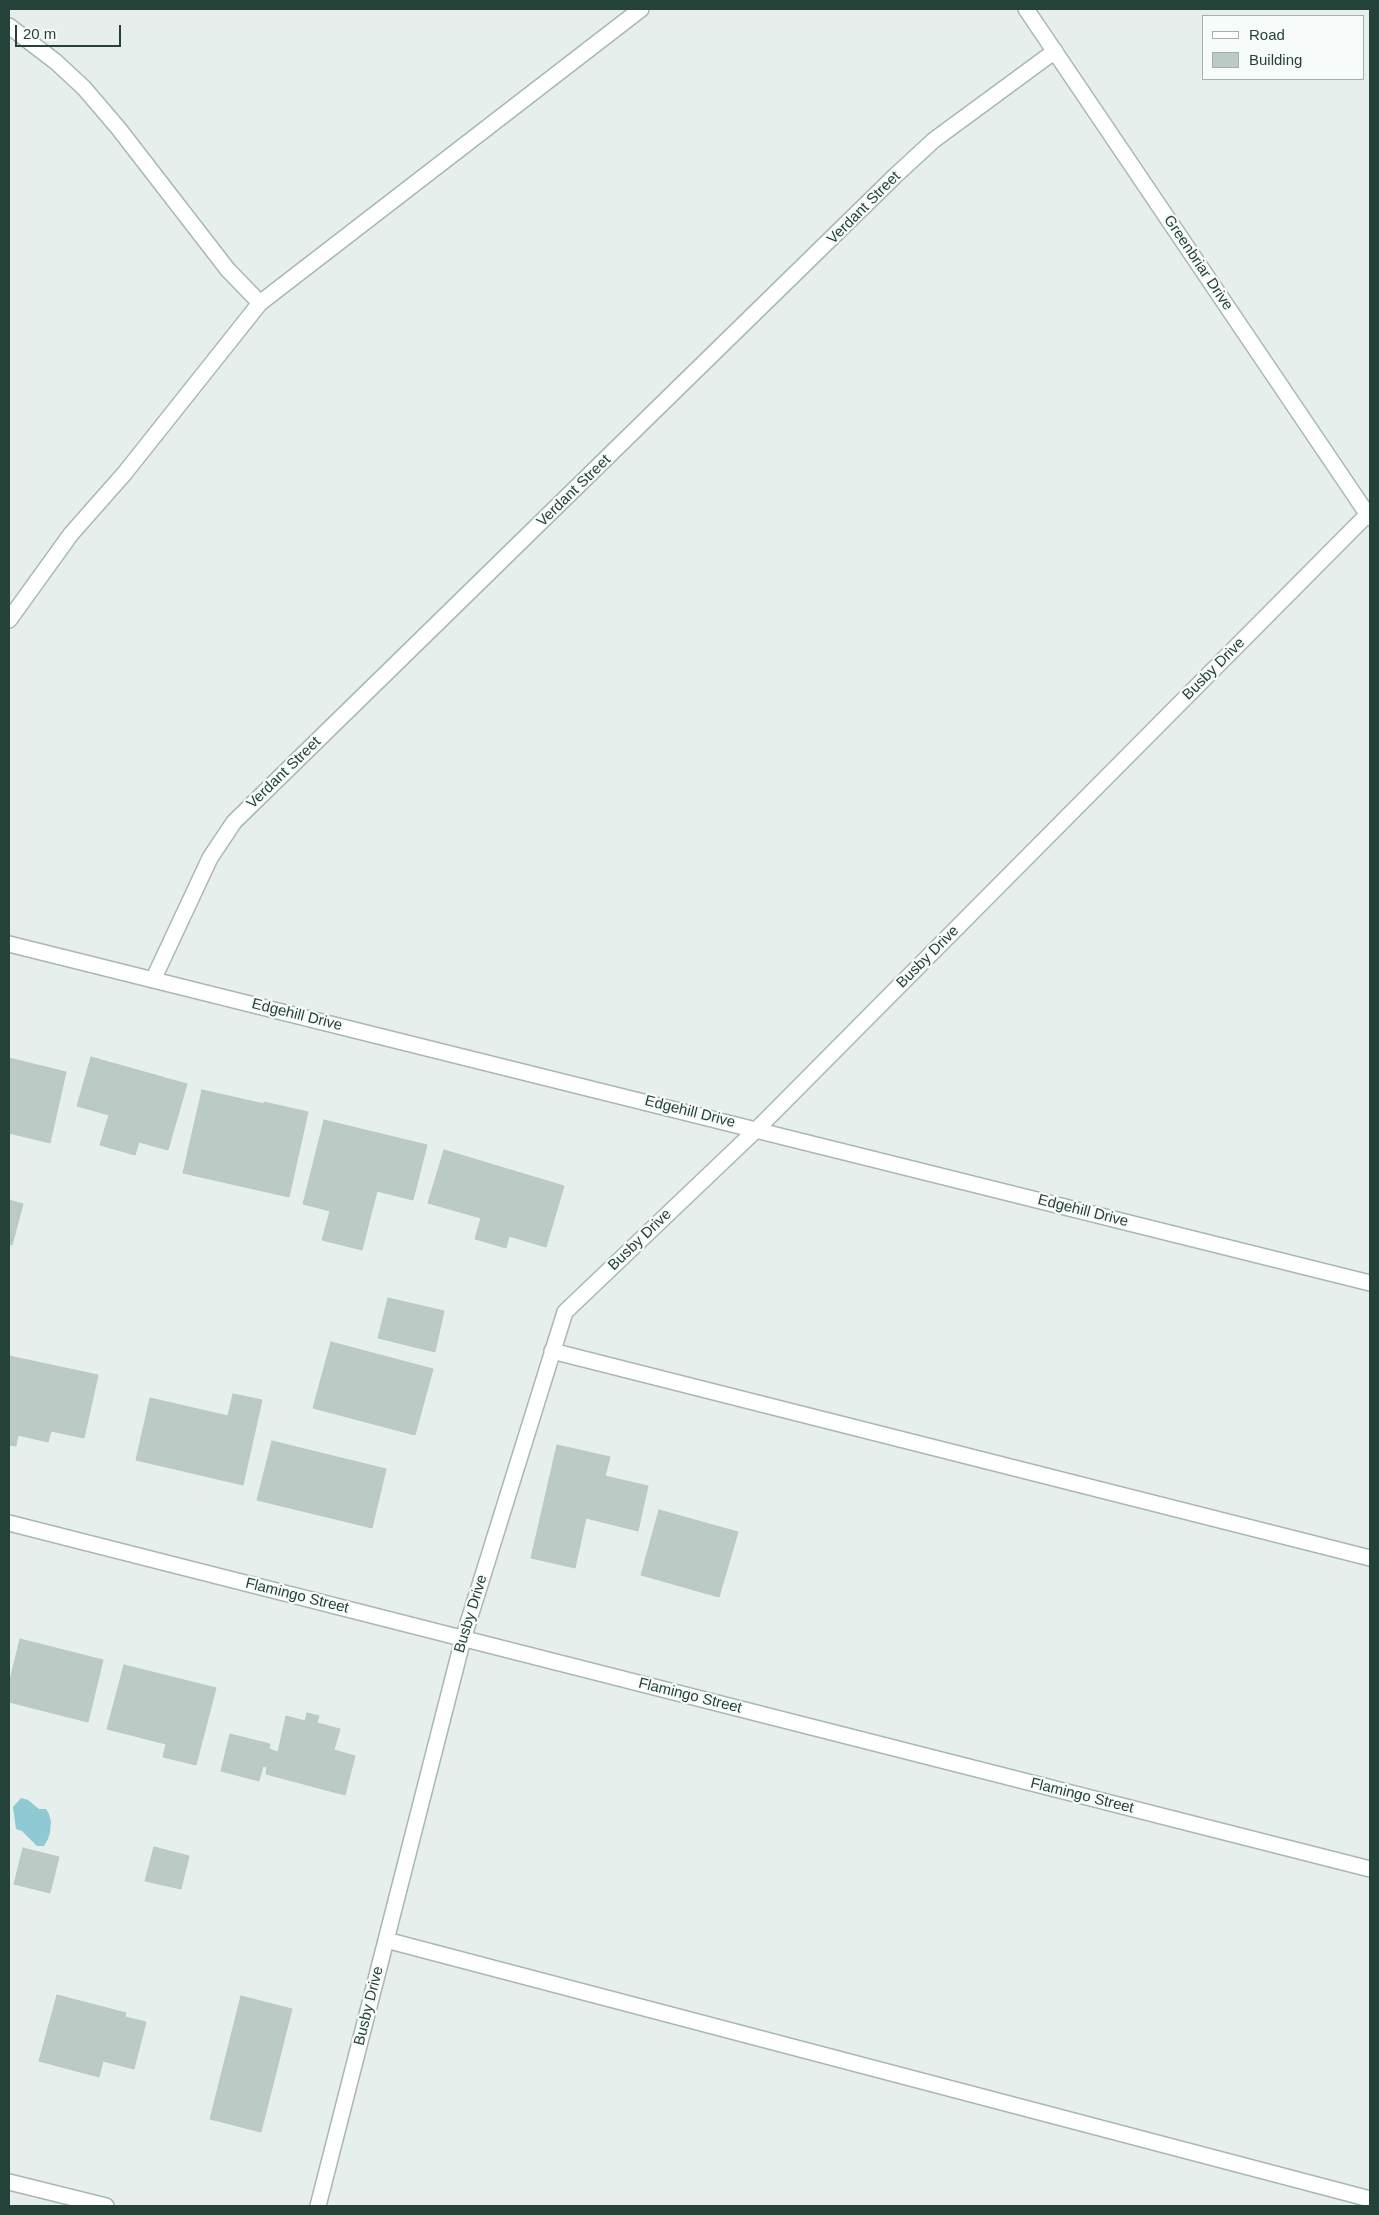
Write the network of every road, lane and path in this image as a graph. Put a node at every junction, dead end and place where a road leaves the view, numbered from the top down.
1 (641, 9) edge
2 (1026, 9) edge
3 (9, 26) edge
4 (1055, 51) junction
5 (260, 303) junction
6 (1369, 515) edge
7 (9, 620) edge
8 (9, 944) edge
9 (152, 980) junction
10 (757, 1129) junction
11 (1370, 1283) edge
12 (552, 1351) junction
13 (9, 1523) edge
14 (1370, 1558) edge
15 (463, 1638) junction
16 (1370, 1869) edge
17 (386, 1940) junction
18 (9, 2182) edge
19 (1370, 2199) edge
20 (56, 2200) edge
21 (106, 2206) edge
22 (318, 2206) edge

1 - 5 street
2 - 4 street, Greenbriar Drive
3 - 5 street
4 - 6 street, Greenbriar Drive
4 - 9 street, Verdant Street
5 - 7 street
6 - 10 street, Busby Drive
8 - 9 street, Edgehill Drive
9 - 10 street, Edgehill Drive
10 - 11 street, Edgehill Drive
10 - 12 street, Busby Drive
12 - 14 street
12 - 15 street, Busby Drive
13 - 15 street, Flamingo Street
15 - 16 street, Flamingo Street
15 - 17 street, Busby Drive
17 - 19 street
17 - 22 street, Busby Drive
18 - 20 street
20 - 21 street

